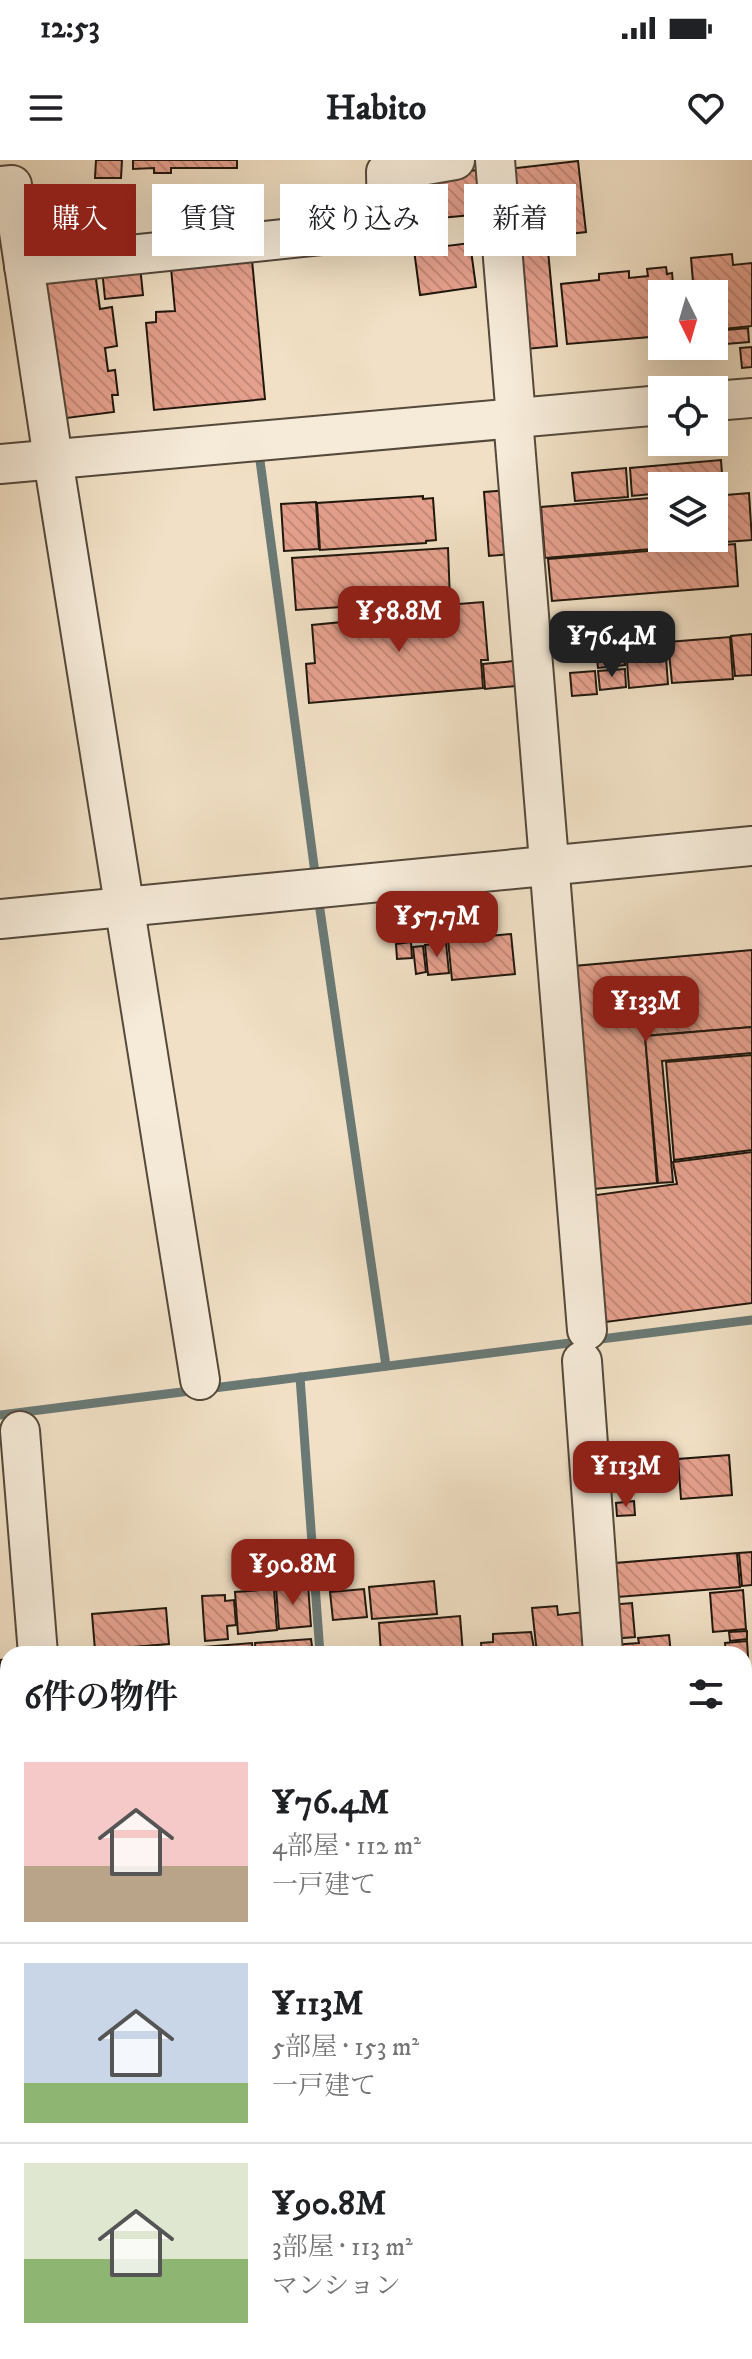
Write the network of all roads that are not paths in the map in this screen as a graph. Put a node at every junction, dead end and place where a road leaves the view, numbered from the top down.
1 (455, 160) edge
2 (495, 160) edge
3 (0, 186) edge
4 (24, 266) junction
5 (752, 398) edge
6 (728, 400) edge
7 (648, 406) edge
8 (514, 418) junction
9 (53, 459) junction
10 (0, 464) edge
11 (752, 846) edge
12 (549, 866) junction
13 (125, 907) junction
14 (0, 919) edge
15 (200, 1380) dead end
16 (20, 1431) dead end
17 (37, 1646) edge
18 (603, 1646) edge

1 - 4 street
2 - 8 street
3 - 4 street
4 - 9 street
5 - 6 street
7 - 8 street
8 - 9 street
8 - 12 street
9 - 10 street
9 - 13 street
11 - 12 street
12 - 13 street
12 - 18 street
13 - 14 street
13 - 15 street
16 - 17 street

